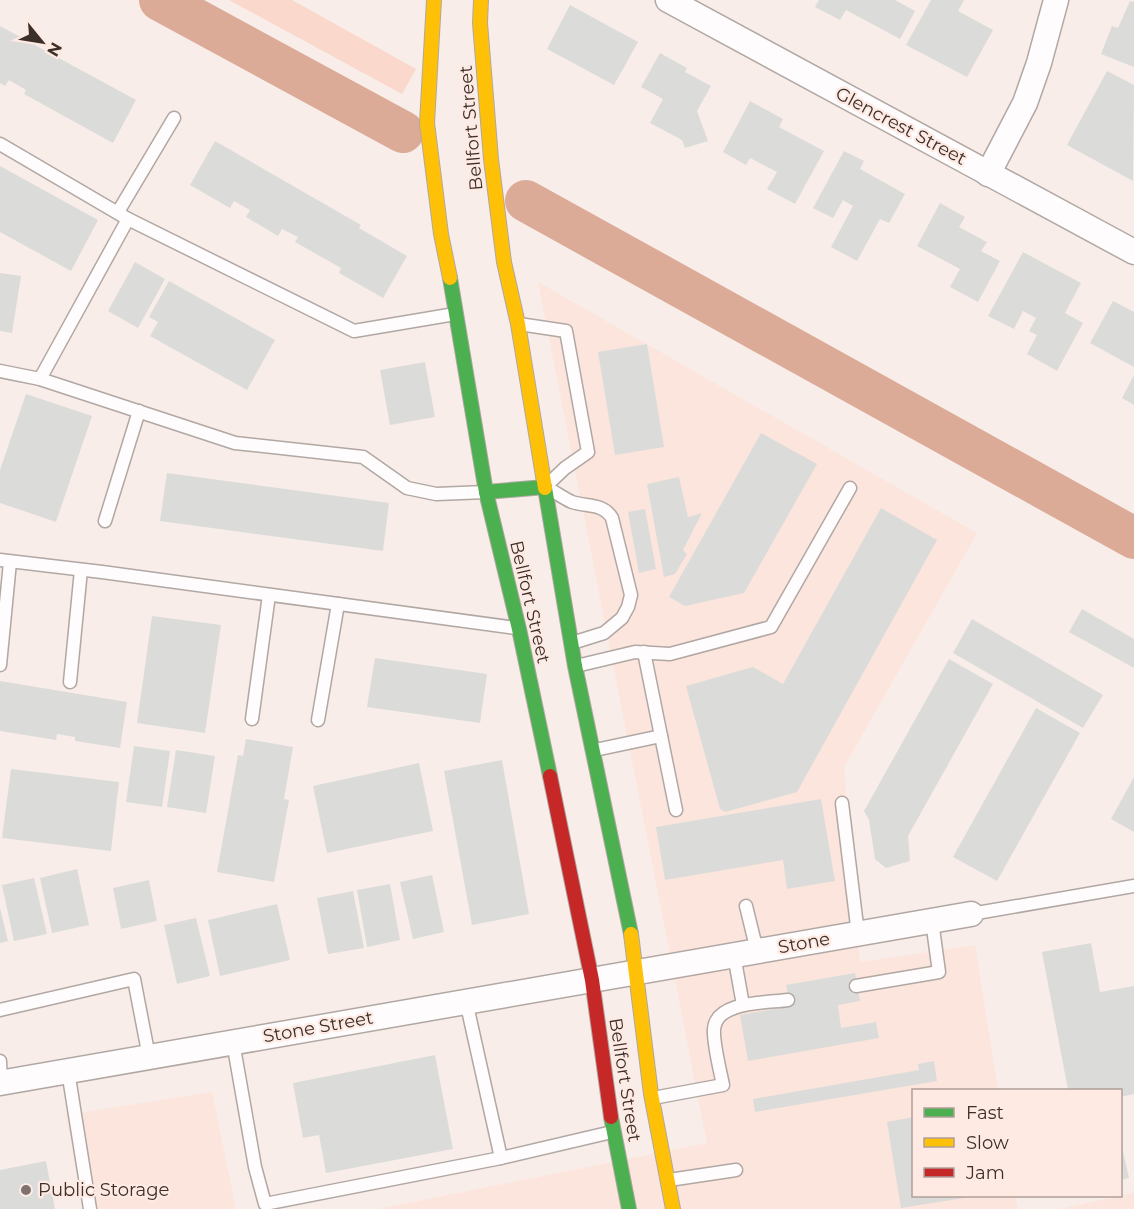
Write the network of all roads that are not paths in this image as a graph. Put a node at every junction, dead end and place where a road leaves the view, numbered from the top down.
1 (434, 0) edge
2 (481, 0) edge
3 (668, 0) edge
4 (1056, 0) edge
5 (174, 118) dead end
6 (0, 144) edge
7 (988, 174) junction
8 (123, 216) junction
9 (1134, 252) edge
10 (457, 314) junction
11 (519, 324) junction
12 (0, 371) edge
13 (40, 379) junction
14 (139, 411) junction
15 (545, 487) junction
16 (850, 488) dead end
17 (486, 492) junction
18 (105, 521) dead end
19 (5, 561) edge
20 (81, 570) junction
21 (269, 595) junction
22 (338, 604) junction
23 (519, 629) junction
24 (571, 643) junction
25 (644, 652) junction
26 (0, 665) edge
27 (575, 666) junction
28 (70, 682) dead end
29 (252, 719) dead end
30 (318, 720) dead end
31 (661, 736) junction
32 (593, 750) junction
33 (842, 803) dead end
34 (676, 810) dead end
35 (1134, 886) edge
36 (746, 906) dead end
37 (971, 914) joint
38 (932, 921) junction
39 (858, 933) junction
40 (746, 953) junction
41 (636, 972) junction
42 (592, 980) junction
43 (856, 986) dead end
44 (788, 1000) dead end
45 (466, 1002) junction
46 (743, 1005) junction
47 (0, 1010) edge
48 (233, 1042) junction
49 (149, 1057) junction
50 (68, 1071) junction
51 (0, 1076) edge
52 (652, 1098) junction
53 (613, 1132) junction
54 (501, 1158) junction
55 (736, 1170) dead end
56 (668, 1180) junction
57 (90, 1209) edge
58 (628, 1209) edge
59 (673, 1209) edge

1 - 10 main road, Bellfort Street
2 - 11 main road, Bellfort Street
3 - 7 street, Glencrest Street
4 - 7 street
5 - 8 lane
6 - 8 lane
7 - 9 street, Glencrest Street
8 - 10 lane
8 - 13 lane
10 - 17 main road, Bellfort Street
11 - 15 main road, Bellfort Street
11 - 15 lane
12 - 13 lane
13 - 14 lane
14 - 17 lane
14 - 18 lane
15 - 17 main road
15 - 24 main road, Bellfort Street
15 - 24 lane
16 - 25 lane
17 - 23 main road, Bellfort Street
19 - 20 lane
19 - 26 lane
20 - 21 lane
20 - 28 lane
21 - 22 lane
21 - 29 lane
22 - 23 lane
22 - 30 lane
23 - 42 main road, Bellfort Street
24 - 27 main road, Bellfort Street
25 - 27 lane
25 - 31 lane
27 - 32 main road, Bellfort Street
31 - 32 lane
31 - 34 lane
32 - 41 main road, Bellfort Street
33 - 39 lane
35 - 37 lane
36 - 40 lane
37 - 38 street, Stone
38 - 39 street, Stone
38 - 43 lane
39 - 40 street, Stone
40 - 41 street, Stone
40 - 46 lane
41 - 42 street, Stone Street
41 - 52 main road, Bellfort Street
42 - 45 street, Stone Street
42 - 53 main road, Bellfort Street
44 - 46 lane
45 - 48 street, Stone Street
45 - 54 lane
46 - 52 lane
47 - 49 lane
48 - 49 street, Stone Street
48 - 54 lane
49 - 50 street, Stone Street
50 - 51 street, Stone Street
50 - 57 lane
52 - 56 main road, Bellfort Street
53 - 54 lane
53 - 58 main road, Bellfort Street
55 - 56 lane
56 - 59 main road, Bellfort Street

